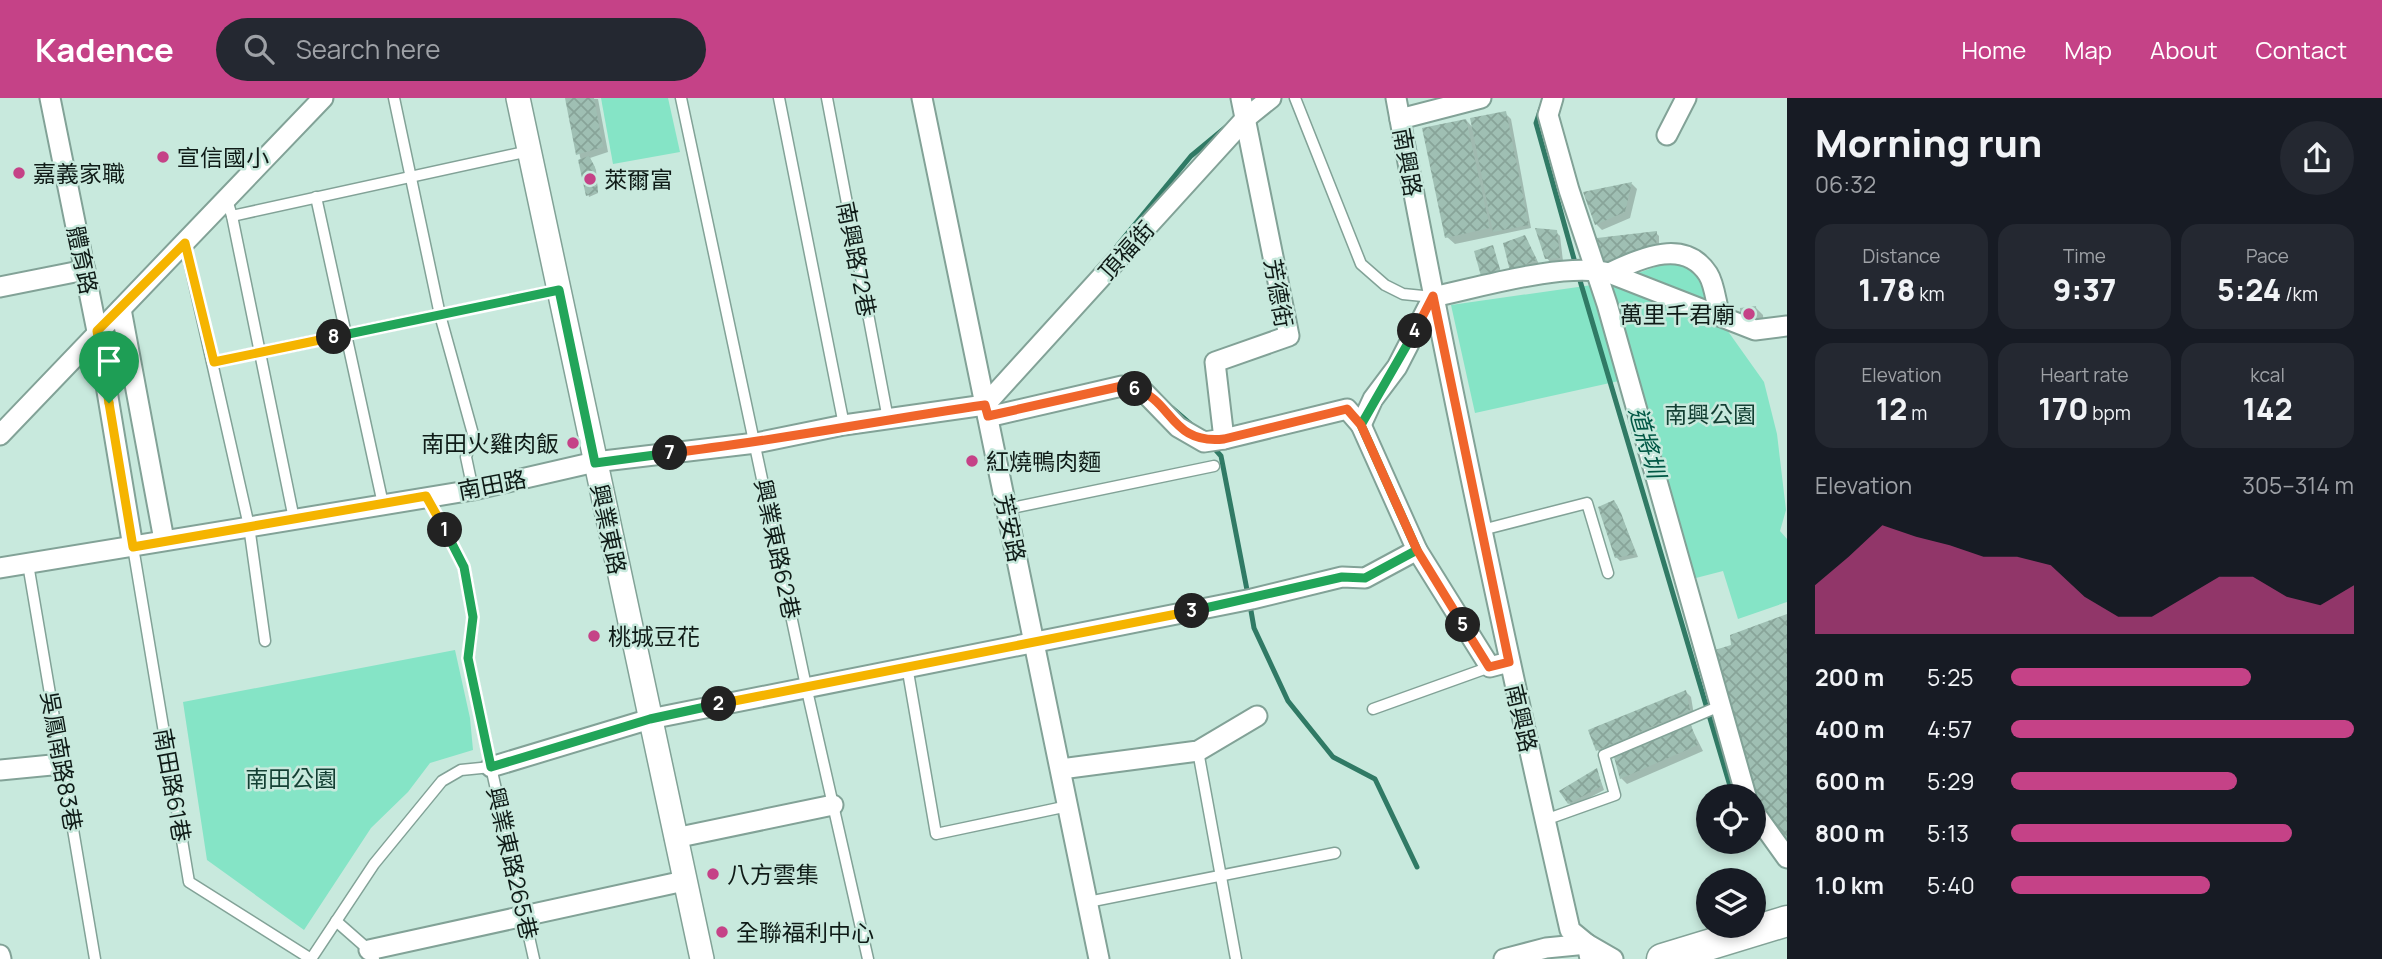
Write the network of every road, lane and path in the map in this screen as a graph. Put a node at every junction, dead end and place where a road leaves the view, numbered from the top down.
1 (50, 98) edge
2 (323, 98) edge
3 (394, 98) edge
4 (518, 98) edge
5 (681, 98) edge
6 (779, 98) edge
7 (827, 98) edge
8 (922, 98) edge
9 (1241, 98) edge
10 (1271, 98) edge
11 (1295, 98) edge
12 (1396, 98) edge
13 (1481, 98) edge
14 (1553, 98) edge
15 (1686, 98) edge
16 (1246, 118) junction
17 (1400, 119) junction
18 (1667, 135) dead end
19 (529, 150) junction
20 (411, 177) junction
21 (226, 197) junction
22 (316, 197) junction
23 (232, 216) junction
24 (185, 243) junction
25 (85, 270) junction
26 (1602, 271) junction
27 (0, 287) edge
28 (559, 290) junction
29 (1433, 296) junction
30 (121, 309) junction
31 (440, 315) junction
32 (1720, 316) junction
33 (1787, 326) edge
34 (97, 331) junction
35 (347, 334) junction
36 (260, 353) junction
37 (214, 362) junction
38 (987, 411) junction
39 (888, 419) junction
40 (844, 425) junction
41 (1361, 425) junction
42 (0, 435) edge
43 (1224, 439) junction
44 (756, 443) junction
45 (595, 463) junction
46 (1214, 466) dead end
47 (473, 490) junction
48 (426, 496) junction
49 (383, 504) junction
50 (1007, 509) junction
51 (294, 519) junction
52 (249, 526) junction
53 (1482, 530) junction
54 (164, 541) junction
55 (133, 547) junction
56 (1417, 550) junction
57 (28, 564) junction
58 (0, 568) edge
59 (1608, 573) dead end
60 (265, 641) dead end
61 (1034, 641) junction
62 (1509, 662) junction
63 (907, 666) junction
64 (1489, 667) junction
65 (806, 686) junction
66 (1720, 706) junction
67 (1373, 709) dead end
68 (1257, 716) dead end
69 (650, 719) junction
70 (1198, 751) junction
71 (62, 764) junction
72 (491, 767) junction
73 (1061, 769) junction
74 (0, 770) edge
75 (1743, 784) edge
76 (833, 805) junction
77 (1069, 806) junction
78 (1545, 820) junction
79 (1766, 829) edge
80 (675, 838) junction
81 (1335, 853) dead end
82 (1787, 858) edge
83 (1220, 876) junction
84 (684, 881) junction
85 (1088, 902) junction
86 (524, 915) junction
87 (1787, 920) edge
88 (336, 921) junction
89 (1565, 945) edge
90 (1588, 952) edge
91 (372, 954) edge
92 (95, 959) edge
93 (311, 959) edge
94 (534, 959) edge
95 (702, 959) edge
96 (868, 959) edge
97 (1099, 959) edge
98 (1236, 959) edge
99 (1504, 959) edge
100 (1613, 959) edge
101 (1662, 959) edge

1 - 25 street, 體育路
2 - 21 street
3 - 20 lane
4 - 19 street, 興業東路
5 - 44 lane, 興業東路62巷
6 - 40 lane
7 - 39 lane, 南興路72巷
8 - 38 street, 芳安路
9 - 16 street, 芳德街
10 - 16 street, 頂福街
11 - 29 lane
12 - 17 street, 南興路
13 - 17 street
14 - 26 street
15 - 18 street
16 - 38 street, 頂福街
16 - 43 street, 芳德街
17 - 29 street, 南興路
19 - 20 lane
19 - 28 street, 興業東路
20 - 22 lane
20 - 31 lane
21 - 23 lane
21 - 24 street
22 - 23 lane
22 - 35 lane
23 - 36 lane
24 - 30 street
24 - 37 lane
25 - 27 street
25 - 34 street, 體育路
26 - 29 street
26 - 32 street
26 - 32 street
26 - 66 street
28 - 31 lane
28 - 45 street, 興業東路
29 - 41 street
29 - 53 street, 南興路
30 - 34 street
30 - 54 street
31 - 35 lane
31 - 47 lane
32 - 33 street
34 - 42 street
34 - 55 street, 體育路
35 - 36 lane
35 - 49 lane
36 - 37 lane
36 - 51 lane
37 - 52 lane
38 - 39 street, 南田路
38 - 43 street, 南田路
38 - 50 street, 芳安路
39 - 40 street, 南田路
40 - 44 street, 南田路
41 - 43 street
41 - 56 street
44 - 45 street, 南田路
44 - 65 lane, 興業東路62巷
45 - 47 street, 南田路
45 - 69 street, 興業東路
46 - 50 lane
47 - 48 street, 南田路
48 - 49 street, 南田路
48 - 72 lane, 興業東路265巷
49 - 51 street, 南田路
50 - 61 street, 芳安路
51 - 52 street, 南田路
52 - 54 street, 南田路
52 - 60 lane
53 - 59 lane
53 - 62 street, 南興路
54 - 55 street, 南田路
55 - 57 street, 南田路
55 - 93 lane, 南田路61巷
56 - 61 street
56 - 64 street
57 - 58 street, 南田路
57 - 71 lane, 吳鳳南路83巷
61 - 63 street
61 - 73 street, 芳安路
62 - 64 street
62 - 78 street, 南興路
63 - 65 street
63 - 77 lane
64 - 67 lane
65 - 69 street
65 - 76 lane, 興業東路62巷
66 - 75 street
66 - 78 lane
68 - 70 street
69 - 72 street
69 - 80 street, 興業東路
70 - 73 street
70 - 83 lane
71 - 74 street
71 - 92 lane, 吳鳳南路83巷
72 - 86 lane, 興業東路265巷
72 - 88 lane
73 - 77 street, 芳安路
76 - 80 street
76 - 96 lane, 興業東路62巷
77 - 85 street, 芳安路
78 - 89 street, 南興路
79 - 82 street
80 - 84 street, 興業東路
81 - 83 lane
83 - 85 lane
83 - 98 lane
84 - 86 street
84 - 95 street, 興業東路
85 - 97 street, 芳安路
86 - 91 street
86 - 94 lane, 興業東路265巷
87 - 101 main road
88 - 91 lane
88 - 93 lane
89 - 90 street
89 - 99 street
90 - 100 street

